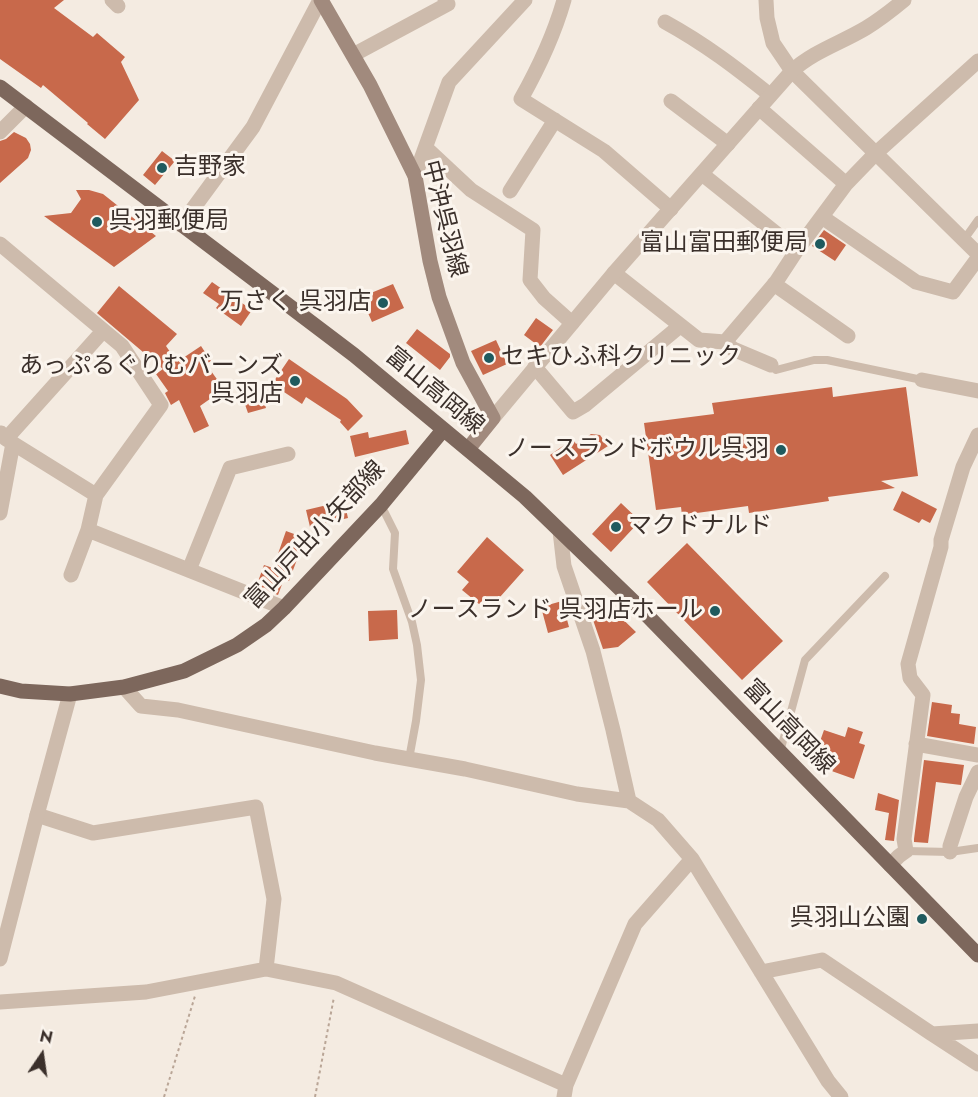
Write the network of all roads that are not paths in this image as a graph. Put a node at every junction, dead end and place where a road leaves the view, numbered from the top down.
1 (320, 0) edge
2 (445, 0) edge
3 (525, 0) edge
4 (564, 0) edge
5 (766, 0) edge
6 (904, 0) edge
7 (665, 22) dead end
8 (353, 55) junction
9 (978, 61) edge
10 (792, 70) junction
11 (0, 87) edge
12 (770, 95) junction
13 (671, 101) dead end
14 (26, 106) junction
15 (759, 108) junction
16 (555, 120) junction
17 (0, 132) edge
18 (728, 144) junction
19 (426, 148) junction
20 (875, 154) junction
21 (702, 174) junction
22 (415, 176) junction
23 (846, 184) junction
24 (510, 191) dead end
25 (671, 209) junction
26 (822, 217) junction
27 (978, 220) edge
28 (181, 225) junction
29 (963, 241) junction
30 (0, 244) edge
31 (797, 250) junction
32 (978, 256) edge
33 (614, 273) junction
34 (774, 284) junction
35 (572, 323) junction
36 (680, 326) junction
37 (103, 331) junction
38 (848, 336) dead end
39 (725, 342) junction
40 (771, 365) joint
41 (535, 367) junction
42 (922, 380) joint
43 (978, 391) edge
44 (493, 418) junction
45 (443, 430) junction
46 (978, 435) edge
47 (6, 438) edge
48 (468, 448) junction
49 (288, 454) dead end
50 (96, 495) junction
51 (381, 505) junction
52 (0, 513) edge
53 (88, 530) junction
54 (560, 531) junction
55 (189, 570) junction
56 (71, 575) dead end
57 (885, 576) dead end
58 (284, 609) junction
59 (0, 686) edge
60 (124, 687) junction
61 (70, 694) junction
62 (916, 744) junction
63 (780, 752) junction
64 (978, 755) edge
65 (409, 759) junction
66 (978, 772) edge
67 (629, 801) junction
68 (37, 815) junction
69 (978, 848) edge
70 (906, 851) junction
71 (950, 852) junction
72 (692, 859) junction
73 (890, 865) junction
74 (978, 955) edge
75 (0, 959) edge
76 (266, 969) junction
77 (761, 972) junction
78 (0, 1002) edge
79 (978, 1031) edge
80 (932, 1034) junction
81 (978, 1064) edge
82 (565, 1091) edge
83 (841, 1097) edge

1 - 8 main road, 中沖呉羽線
1 - 28 street
2 - 8 street
3 - 19 street
4 - 16 street
5 - 10 street
6 - 10 street
7 - 12 street
8 - 22 main road, 中沖呉羽線
9 - 20 street
10 - 12 street
10 - 20 street
11 - 14 main road, 富山高岡線
12 - 15 street
13 - 18 street
14 - 17 street
14 - 28 main road, 富山高岡線
15 - 18 street
15 - 23 street
16 - 24 street
16 - 25 street
18 - 21 street
19 - 22 street
19 - 35 street
20 - 23 street
20 - 29 street
21 - 25 street
21 - 31 street
22 - 44 main road, 中沖呉羽線
23 - 26 street
25 - 33 street
26 - 31 street
26 - 32 street
27 - 29 lane
28 - 45 main road, 富山高岡線
29 - 32 street
30 - 37 street
31 - 34 street
33 - 35 street
33 - 36 street
34 - 38 street
34 - 39 street
35 - 41 street
36 - 39 street
36 - 41 street
37 - 47 street
37 - 50 street
39 - 40 street
40 - 42 lane
41 - 44 street
42 - 43 street
44 - 48 main road
45 - 48 main road, 富山高岡線
45 - 51 main road, 富山戸出小矢部線
46 - 62 street
47 - 50 street
47 - 52 street
48 - 54 main road, 富山高岡線
49 - 55 street
50 - 53 street
51 - 58 main road, 富山戸出小矢部線
51 - 65 lane
53 - 55 street
53 - 56 street
54 - 63 main road, 富山高岡線
54 - 67 street
55 - 58 street
57 - 63 lane
58 - 60 main road, 富山戸出小矢部線
59 - 61 main road, 富山戸出小矢部線
60 - 61 main road, 富山戸出小矢部線
60 - 65 street
61 - 68 street
62 - 64 street
62 - 70 street
63 - 73 main road, 富山高岡線
65 - 67 street
66 - 71 street
67 - 72 street
68 - 75 street
68 - 76 street
69 - 71 lane
70 - 71 lane
70 - 73 street
72 - 77 street
72 - 82 street
73 - 74 main road, 富山高岡線
76 - 78 street
76 - 82 street
77 - 80 street
77 - 83 street
79 - 80 street
80 - 81 street

